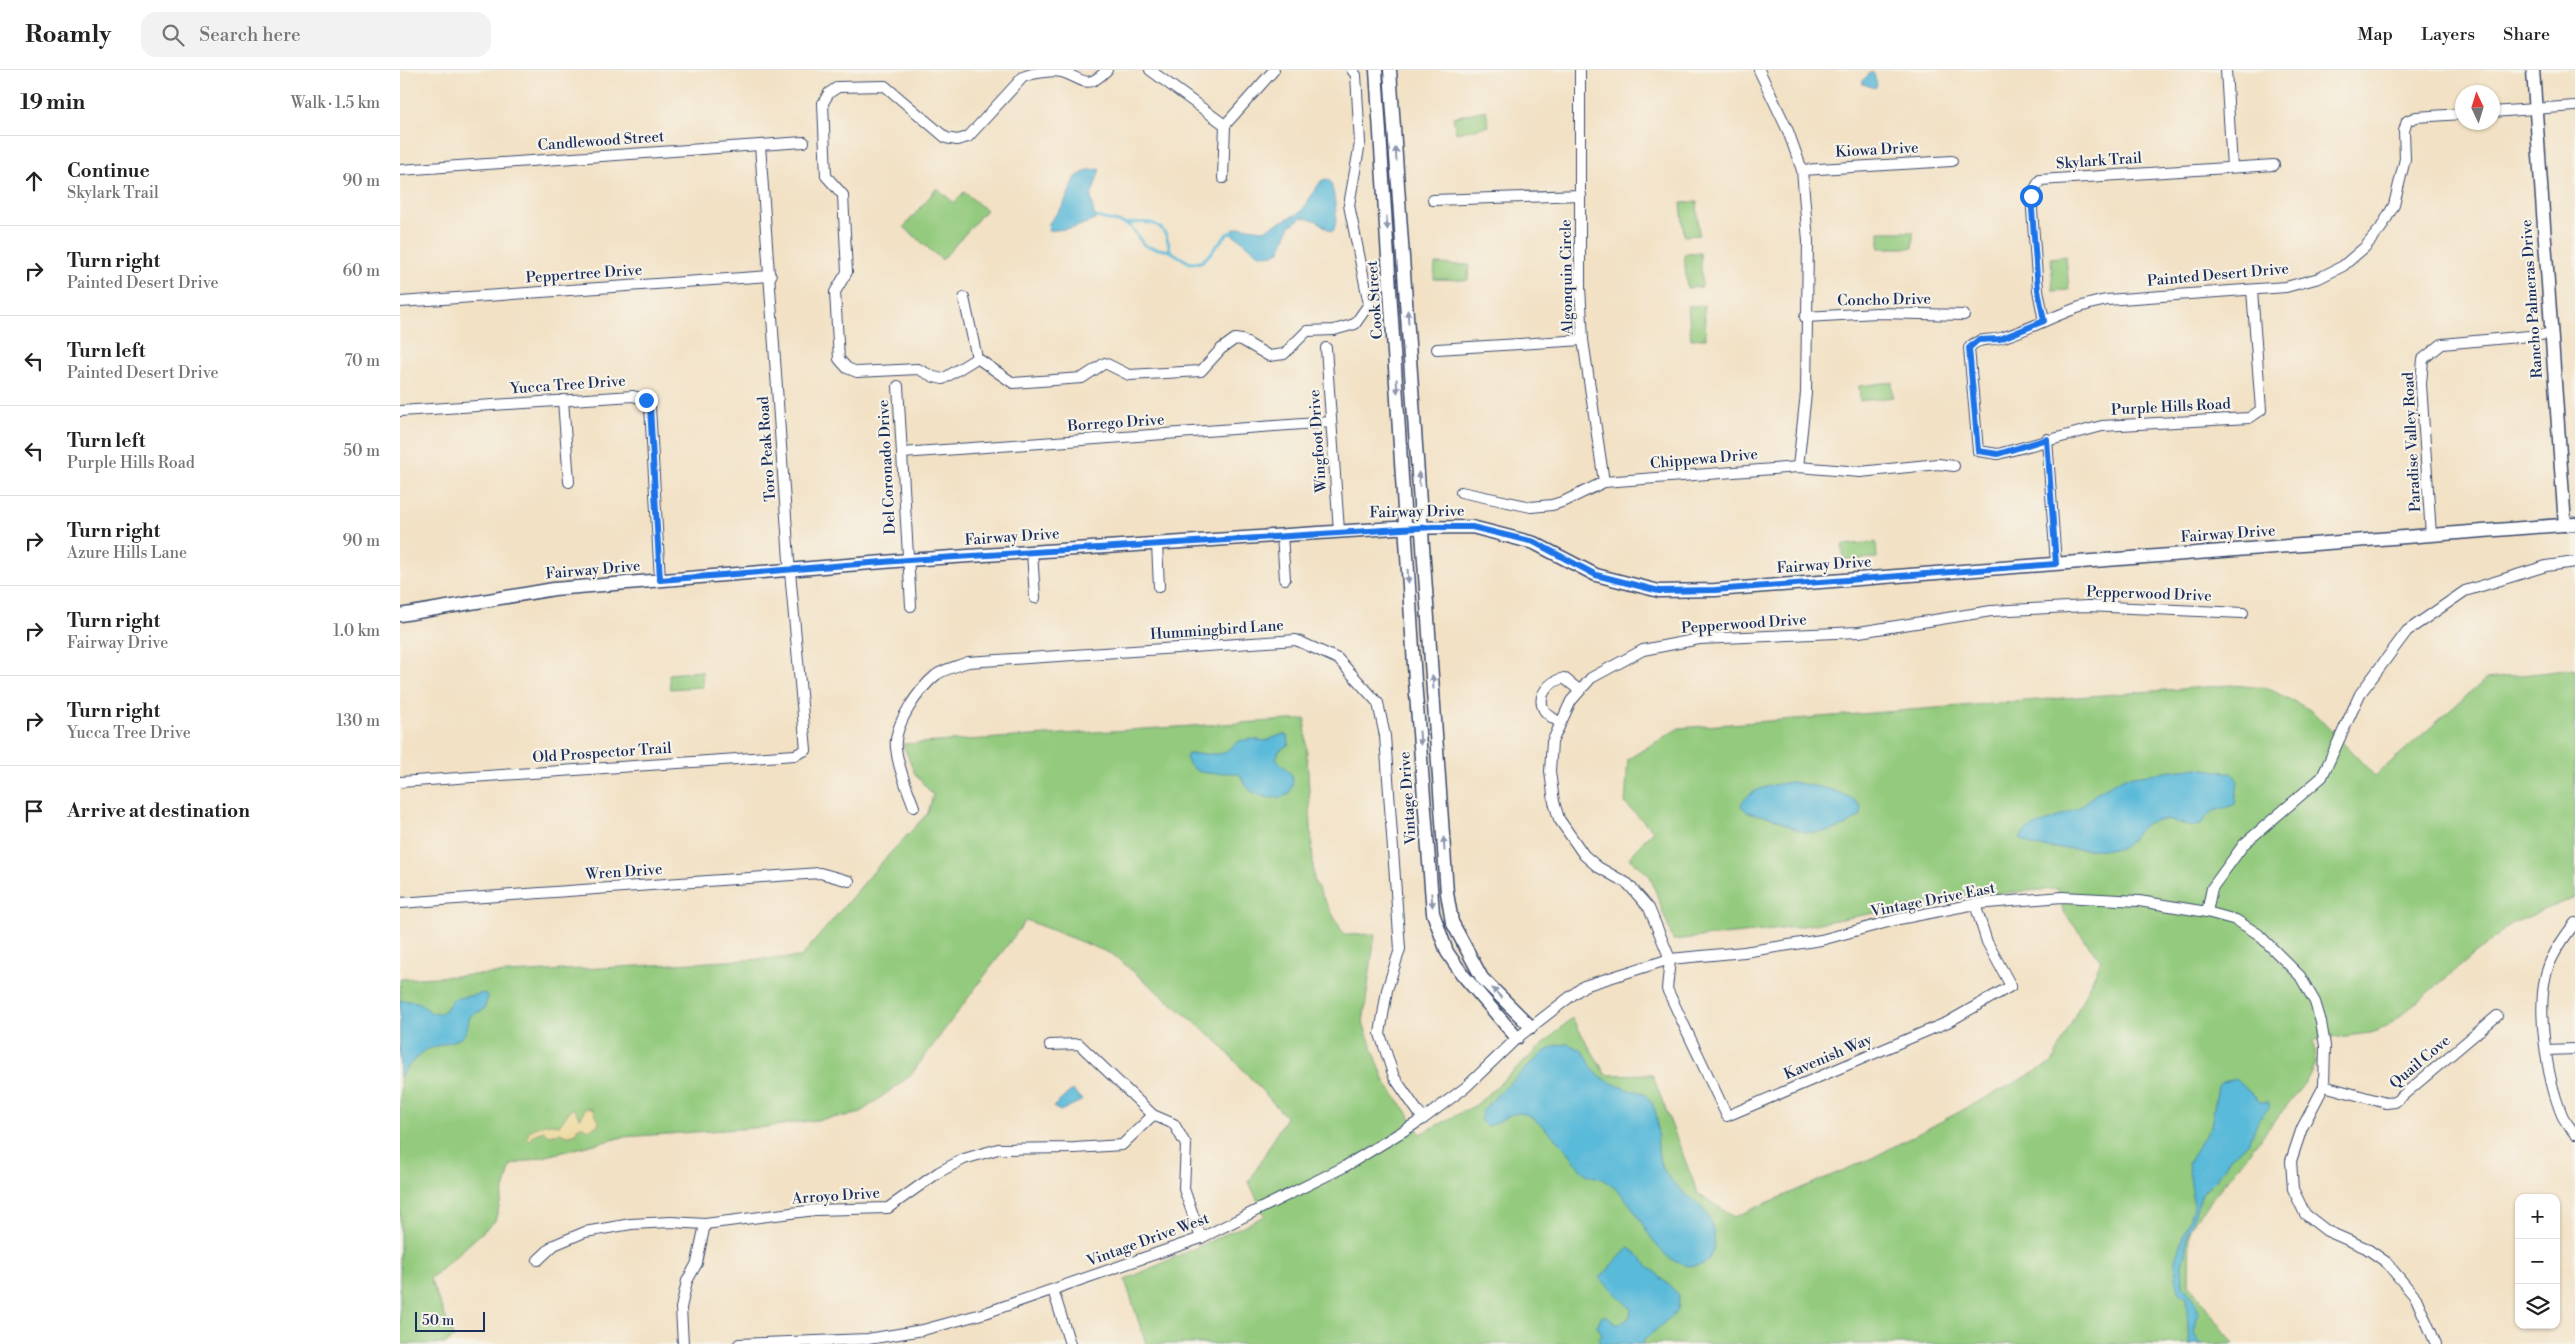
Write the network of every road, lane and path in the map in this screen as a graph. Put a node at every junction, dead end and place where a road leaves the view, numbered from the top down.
1 (1107, 70) edge
2 (1150, 70) edge
3 (1274, 70) edge
4 (1352, 70) edge
5 (1376, 70) edge
6 (1390, 70) edge
7 (1580, 70) edge
8 (1759, 70) edge
9 (2226, 70) edge
10 (2533, 70) edge
11 (2575, 106) edge
12 (2535, 109) junction
13 (2500, 111) edge
14 (2455, 114) edge
15 (1225, 125) junction
16 (804, 142) dead end
17 (760, 145) junction
18 (1952, 161) dead end
19 (2274, 165) dead end
20 (2232, 166) junction
21 (400, 170) edge
22 (1802, 170) junction
23 (1223, 178) dead end
24 (1581, 195) junction
25 (1433, 200) dead end
26 (771, 276) junction
27 (2252, 290) junction
28 (964, 298) dead end
29 (400, 302) edge
30 (1964, 315) dead end
31 (1805, 317) junction
32 (2044, 321) junction
33 (2550, 334) junction
34 (1583, 340) junction
35 (1326, 348) dead end
36 (1437, 349) dead end
37 (977, 358) junction
38 (898, 386) dead end
39 (563, 400) junction
40 (400, 411) edge
41 (1332, 422) junction
42 (1976, 437) joint
43 (2047, 439) junction
44 (902, 453) junction
45 (1954, 466) dead end
46 (1798, 467) junction
47 (569, 482) dead end
48 (1604, 482) junction
49 (1462, 492) dead end
50 (2570, 525) edge
51 (1423, 527) junction
52 (1406, 528) junction
53 (1339, 531) junction
54 (1282, 535) junction
55 (2431, 535) junction
56 (1157, 544) junction
57 (1032, 552) junction
58 (908, 560) junction
59 (2575, 562) edge
60 (2056, 564) junction
61 (790, 569) junction
62 (1285, 579) dead end
63 (660, 580) junction
64 (1159, 587) dead end
65 (1035, 598) dead end
66 (911, 606) dead end
67 (2244, 613) dead end
68 (400, 615) edge
69 (1579, 690) junction
70 (1560, 723) junction
71 (806, 750) joint
72 (400, 782) edge
73 (914, 807) dead end
74 (849, 881) dead end
75 (400, 902) edge
76 (1975, 904) junction
77 (2207, 912) junction
78 (2575, 923) edge
79 (1670, 959) junction
80 (2498, 1016) dead end
81 (1531, 1027) junction
82 (1517, 1038) junction
83 (1050, 1045) dead end
84 (2575, 1049) edge
85 (2546, 1050) junction
86 (2324, 1086) junction
87 (1153, 1115) junction
88 (1423, 1118) junction
89 (2575, 1134) edge
90 (705, 1224) junction
91 (1201, 1238) junction
92 (538, 1260) dead end
93 (1053, 1290) junction
94 (869, 1341) edge
95 (683, 1344) edge
96 (739, 1344) edge
97 (1070, 1344) edge
98 (2436, 1344) edge

1 - 37 street
2 - 15 street
3 - 15 street
4 - 37 street
5 -> 52 street, Cook Street
51 -> 6 street
7 - 24 street, Algonquin Circle
8 - 22 street
9 - 20 street
10 - 12 street, Rancho Palmeras Drive
11 - 12 street
12 - 13 street
12 - 33 street, Rancho Palmeras Drive
14 - 27 street, Painted Desert Drive
15 - 23 street
16 - 17 street, Candlewood Street
17 - 21 street, Candlewood Street
17 - 26 street, Toro Peak Road
18 - 22 street, Kiowa Drive
19 - 20 street, Skylark Trail
20 - 32 street, Skylark Trail
22 - 31 street
24 - 25 street
24 - 34 street, Algonquin Circle
26 - 29 street, Peppertree Drive
26 - 61 street, Toro Peak Road
27 - 32 street, Painted Desert Drive
27 - 43 street, Purple Hills Road
28 - 37 street
30 - 31 street, Concho Drive
31 - 46 street
32 - 42 street, Painted Desert Drive
33 - 50 street, Rancho Palmeras Drive
33 - 55 street, Paradise Valley Road
34 - 36 street
34 - 48 street, Algonquin Circle
35 - 41 street, Wingfoot Drive
38 - 44 street, Del Coronado Drive
39 - 40 street, Yucca Tree Drive
39 - 47 street
39 - 63 street, Yucca Tree Drive
41 - 44 street, Borrego Drive
41 - 53 street, Wingfoot Drive
42 - 43 street, Purple Hills Road
43 - 60 street
44 - 58 street, Del Coronado Drive
45 - 46 street, Chippewa Drive
46 - 48 street, Chippewa Drive
48 - 49 street, Chippewa Drive
50 - 55 street, Fairway Drive
51 - 52 street, Fairway Drive
51 - 60 street, Fairway Drive
81 -> 51 street
52 - 53 street, Fairway Drive
52 -> 82 street, Vintage Drive
53 - 54 street, Fairway Drive
54 - 56 street, Fairway Drive
54 - 62 street
55 - 60 street, Fairway Drive
56 - 57 street, Fairway Drive
56 - 64 street
57 - 58 street, Fairway Drive
57 - 65 street
58 - 61 street, Fairway Drive
58 - 66 street, Del Coronado Drive
59 - 77 street
61 - 63 street, Fairway Drive
61 - 71 street, Toro Peak Road
63 - 68 street, Fairway Drive
67 - 69 street, Pepperwood Drive
69 - 70 street, Pepperwood Drive
69 - 70 street
70 - 79 street, Pepperwood Drive
71 - 72 street, Old Prospector Trail
73 - 88 street, Hummingbird Lane
74 - 75 street, Wren Drive
76 - 77 street, Vintage Drive East
76 - 79 street, Vintage Drive East
76 - 79 street, Kavenish Way
77 - 86 street, Vintage Drive East
78 - 85 street
79 - 81 street, Vintage Drive East
80 - 86 street, Quail Cove
81 - 82 street, Vintage Drive East
82 - 88 street, Vintage Drive West
83 - 87 street
84 - 85 street
85 - 89 street
86 - 98 street, Vintage Drive East
87 - 90 street, Arroyo Drive
87 - 91 street
88 - 91 street, Vintage Drive West
90 - 92 street, Arroyo Drive
90 - 95 street
91 - 93 street, Vintage Drive West
93 - 94 street, Vintage Drive West
93 - 97 street
94 - 96 street, Vintage Drive West

